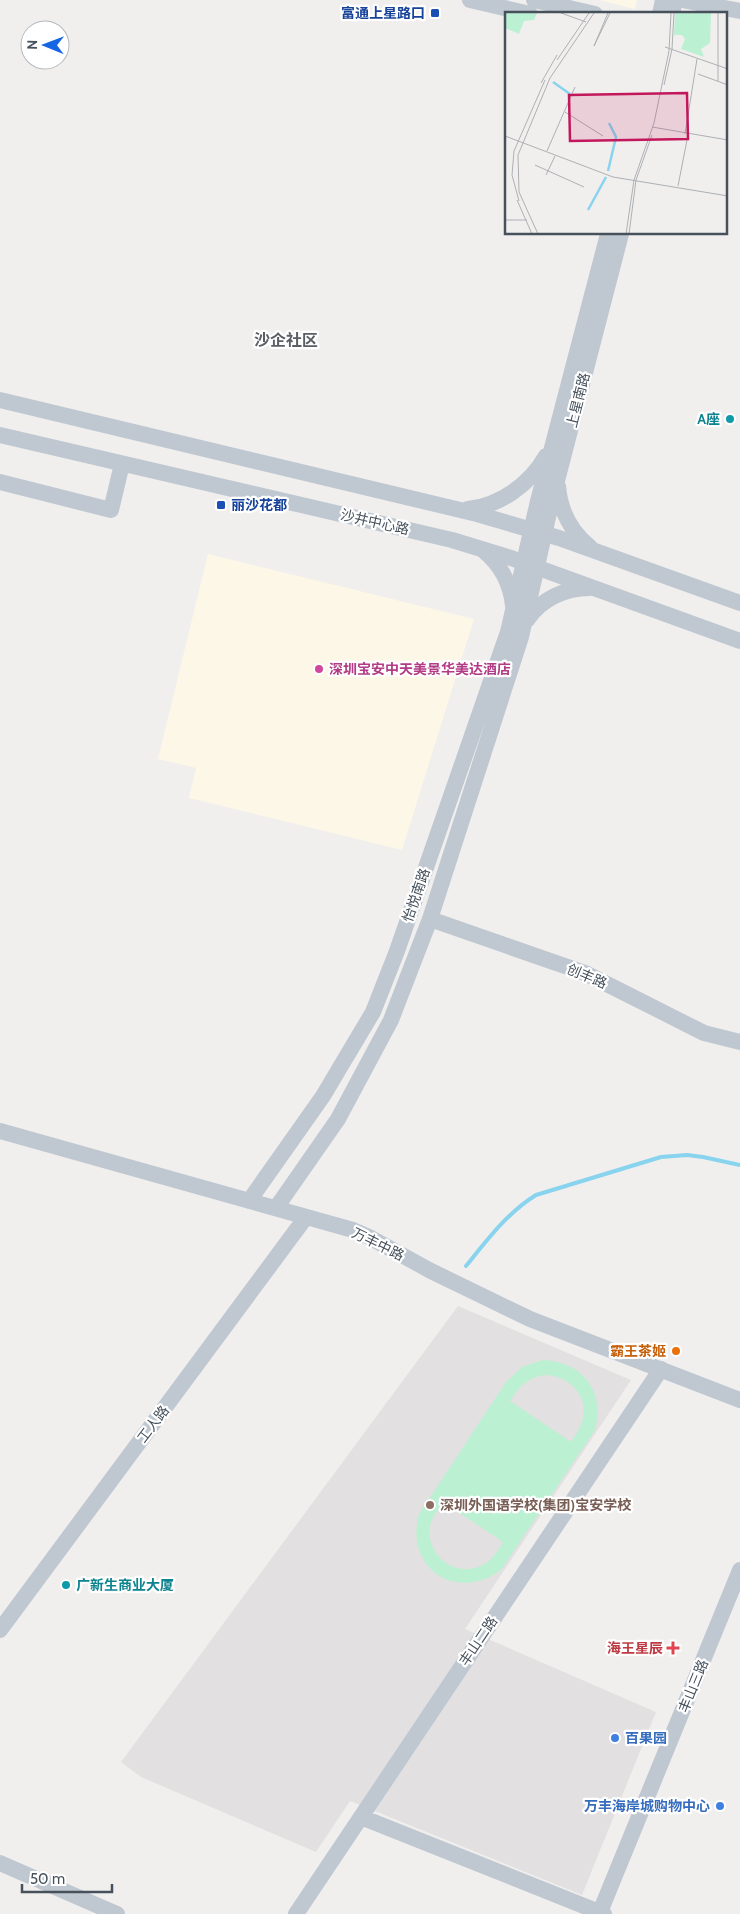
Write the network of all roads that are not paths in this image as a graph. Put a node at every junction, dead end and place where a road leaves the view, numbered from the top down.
1 (470, 0) edge
2 (534, 0) edge
3 (682, 0) edge
4 (740, 11) edge
5 (521, 12) edge
6 (586, 12) edge
7 (608, 235) edge
8 (620, 235) edge
9 (0, 400) edge
10 (0, 435) edge
11 (553, 440) junction
12 (122, 464) junction
13 (558, 475) junction
14 (0, 482) edge
15 (454, 508) junction
16 (538, 531) junction
17 (476, 546) junction
18 (598, 552) junction
19 (531, 565) junction
20 (596, 588) junction
21 (740, 603) edge
22 (519, 620) junction
23 (740, 641) edge
24 (430, 919) junction
25 (740, 1042) edge
26 (0, 1131) edge
27 (249, 1201) junction
28 (276, 1208) junction
29 (306, 1217) junction
30 (661, 1369) junction
31 (740, 1400) edge
32 (740, 1570) edge
33 (0, 1630) edge
34 (361, 1816) junction
35 (0, 1863) edge
36 (602, 1913) edge
37 (117, 1914) edge
38 (296, 1914) edge

1 - 5 street
2 - 6 street
3 - 4 street
7 - 11 street, 上星南路
8 - 13 street, 上星南路
9 - 15 street
10 - 12 street, 沙井中心路
11 - 15 street
11 - 16 street, 上星南路
12 - 14 street
12 - 17 street, 沙井中心路
13 - 16 street, 上星南路
13 - 18 street
15 - 16 street
16 - 18 street
16 - 19 street, 上星南路
17 - 19 street, 沙井中心路
17 - 22 street
18 - 21 street
19 - 20 street, 沙井中心路
19 - 22 street, 怡悦南路
20 - 22 street
20 - 23 street, 沙井中心路
22 - 24 street, 怡悦南路
22 - 27 street, 怡悦南路
24 - 25 street, 创丰路
24 - 28 street, 怡悦南路
26 - 27 street, 万丰中路
27 - 28 street, 万丰中路
28 - 29 street, 万丰中路
29 - 30 street, 万丰中路
29 - 33 street, 工人路
30 - 31 street, 万丰中路
30 - 34 street, 丰山二路
32 - 36 street, 丰山三路
34 - 36 street
34 - 38 street, 丰山二路
35 - 37 street

